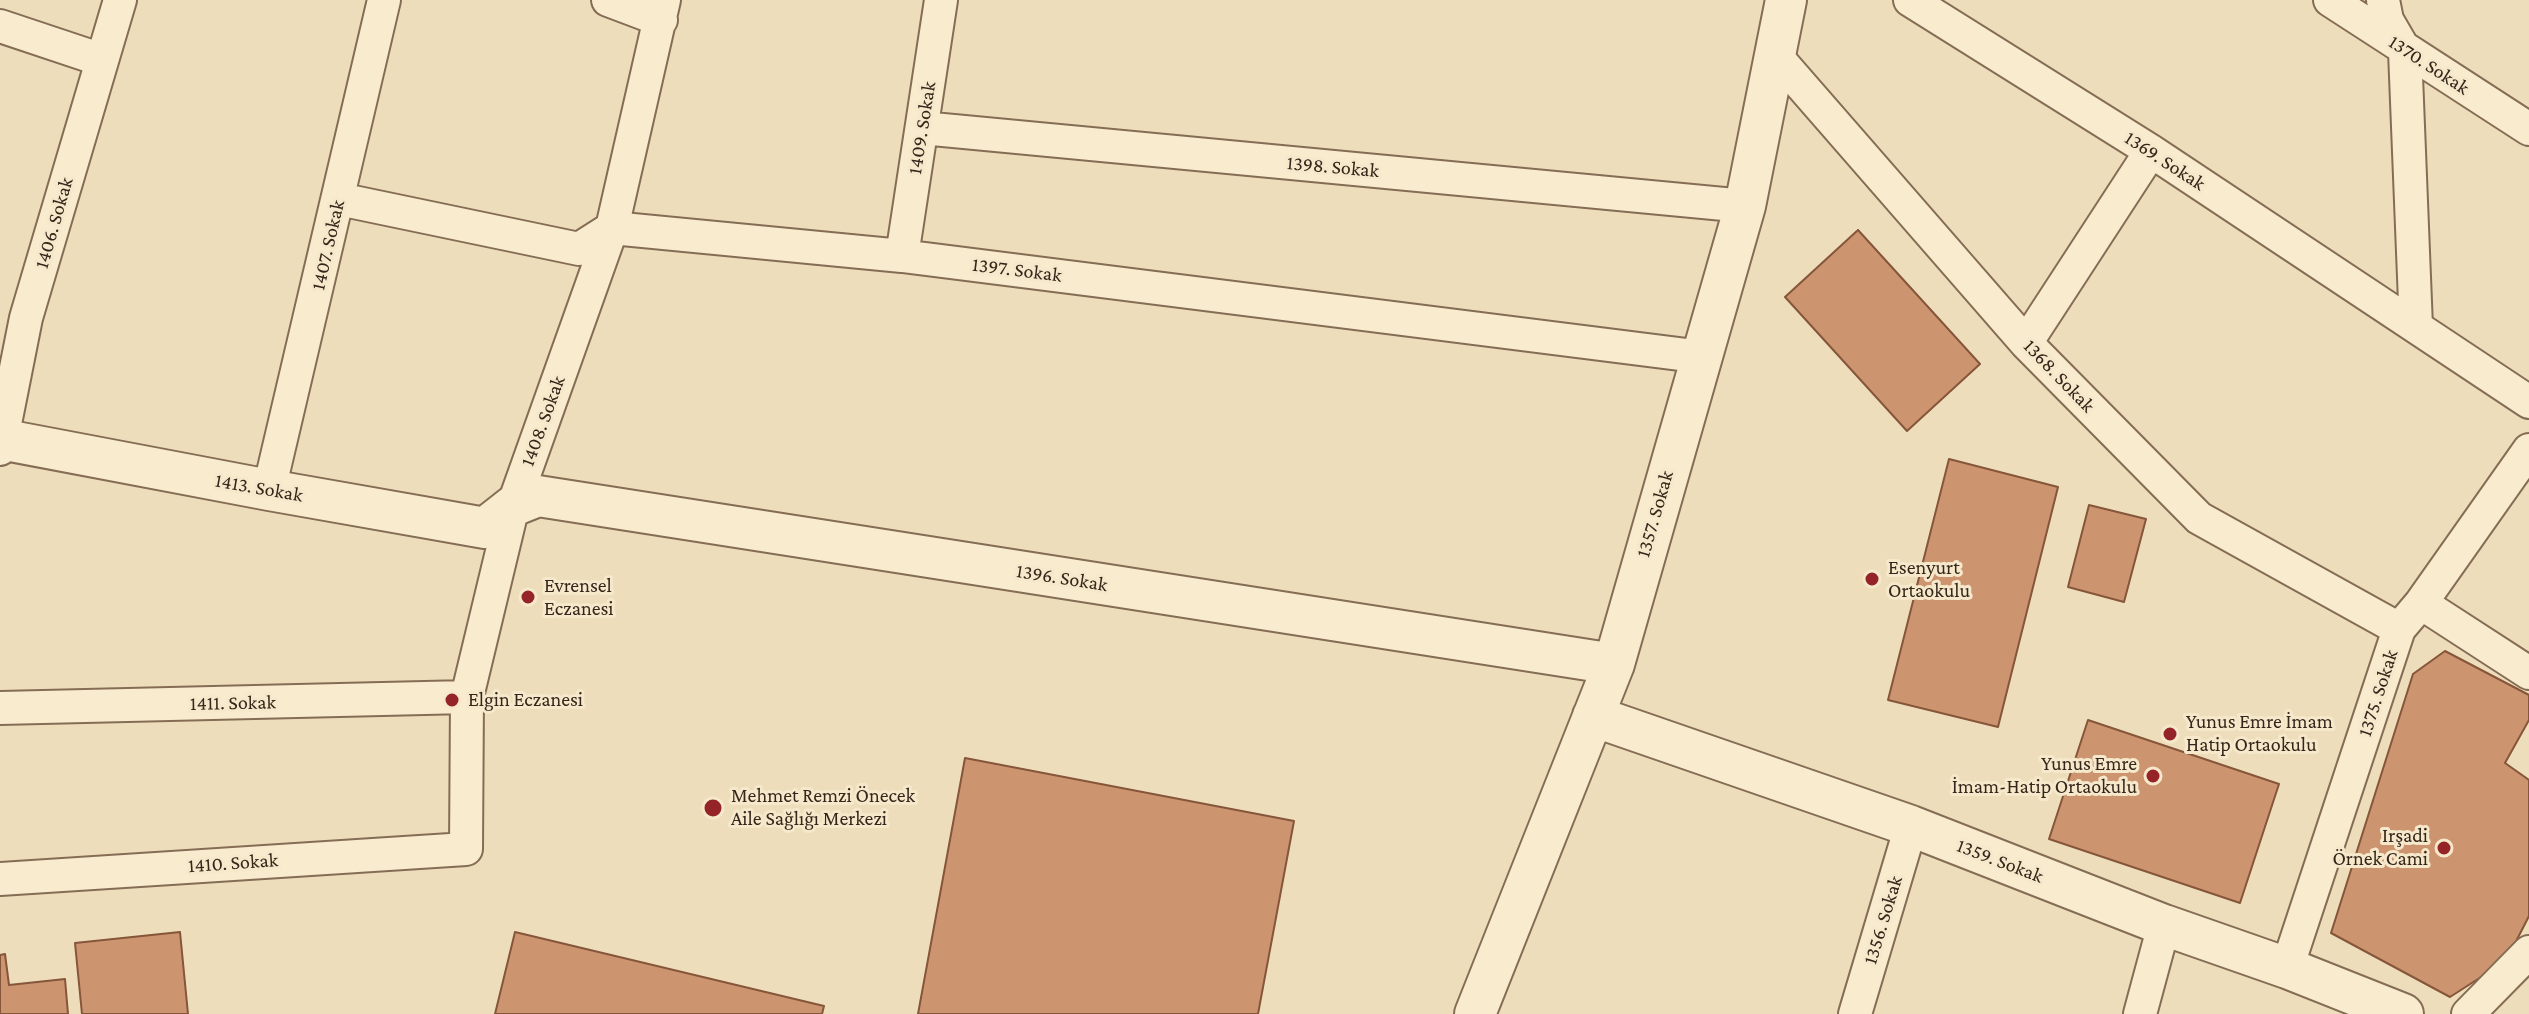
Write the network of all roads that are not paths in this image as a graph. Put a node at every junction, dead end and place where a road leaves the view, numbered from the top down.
1 (120, 0) edge
2 (384, 0) edge
3 (608, 0) edge
4 (941, 0) edge
5 (1786, 0) edge
6 (1910, 0) edge
7 (2330, 0) edge
8 (2383, 0) edge
9 (662, 10) edge
10 (0, 26) edge
11 (2405, 51) junction
12 (1775, 55) junction
13 (102, 60) junction
14 (922, 128) junction
15 (2529, 129) edge
16 (2151, 151) junction
17 (339, 199) junction
18 (1745, 206) junction
19 (612, 228) junction
20 (902, 256) junction
21 (13, 315) edge
22 (2416, 327) junction
23 (2026, 343) junction
24 (1703, 357) junction
25 (2529, 402) edge
26 (1, 442) edge
27 (2529, 450) edge
28 (269, 490) junction
29 (513, 506) junction
30 (2421, 603) junction
31 (2399, 629) junction
32 (1614, 664) junction
33 (2529, 673) edge
34 (467, 697) junction
35 (0, 708) edge
36 (1593, 716) junction
37 (1911, 826) junction
38 (466, 849) joint
39 (0, 879) edge
40 (2164, 925) junction
41 (2529, 952) edge
42 (2287, 968) junction
43 (2380, 1010) edge
44 (1475, 1014) edge
45 (1855, 1014) edge
46 (2140, 1014) edge
47 (2468, 1014) edge

1 - 13 street, 1406. Sokak
2 - 17 street, 1407. Sokak
3 - 9 street
4 - 14 street, 1409. Sokak
5 - 12 street, 1357. Sokak
6 - 16 street, 1369. Sokak
7 - 11 street, 1370. Sokak
8 - 11 street
9 - 19 street, 1408. Sokak
10 - 13 street
11 - 15 street, 1370. Sokak
11 - 22 street
12 - 18 street, 1357. Sokak
12 - 23 street, 1368. Sokak
13 - 21 street, 1406. Sokak
14 - 18 street, 1398. Sokak
14 - 20 street, 1409. Sokak
16 - 22 street, 1369. Sokak
16 - 23 street
17 - 19 street
17 - 28 street, 1407. Sokak
18 - 24 street, 1357. Sokak
19 - 20 street, 1397. Sokak
19 - 29 street, 1408. Sokak
20 - 24 street, 1397. Sokak
21 - 26 street, 1406. Sokak
22 - 25 street, 1369. Sokak
23 - 31 street, 1368. Sokak
24 - 32 street, 1357. Sokak
26 - 28 street, 1413. Sokak
27 - 30 street, 1375. Sokak
28 - 29 street, 1413. Sokak
29 - 32 street, 1396. Sokak
29 - 34 street, 1408. Sokak
30 - 31 street, 1375. Sokak
30 - 33 street
31 - 42 street, 1375. Sokak
32 - 36 street, 1357. Sokak
34 - 35 street, 1411. Sokak
34 - 38 street, 1408. Sokak
36 - 37 street, 1359. Sokak
36 - 44 street, 1357. Sokak
37 - 40 street, 1359. Sokak
37 - 45 street, 1356. Sokak
38 - 39 street, 1410. Sokak
40 - 42 street, 1359. Sokak
40 - 46 street
41 - 47 street
42 - 43 street, 1359. Sokak

